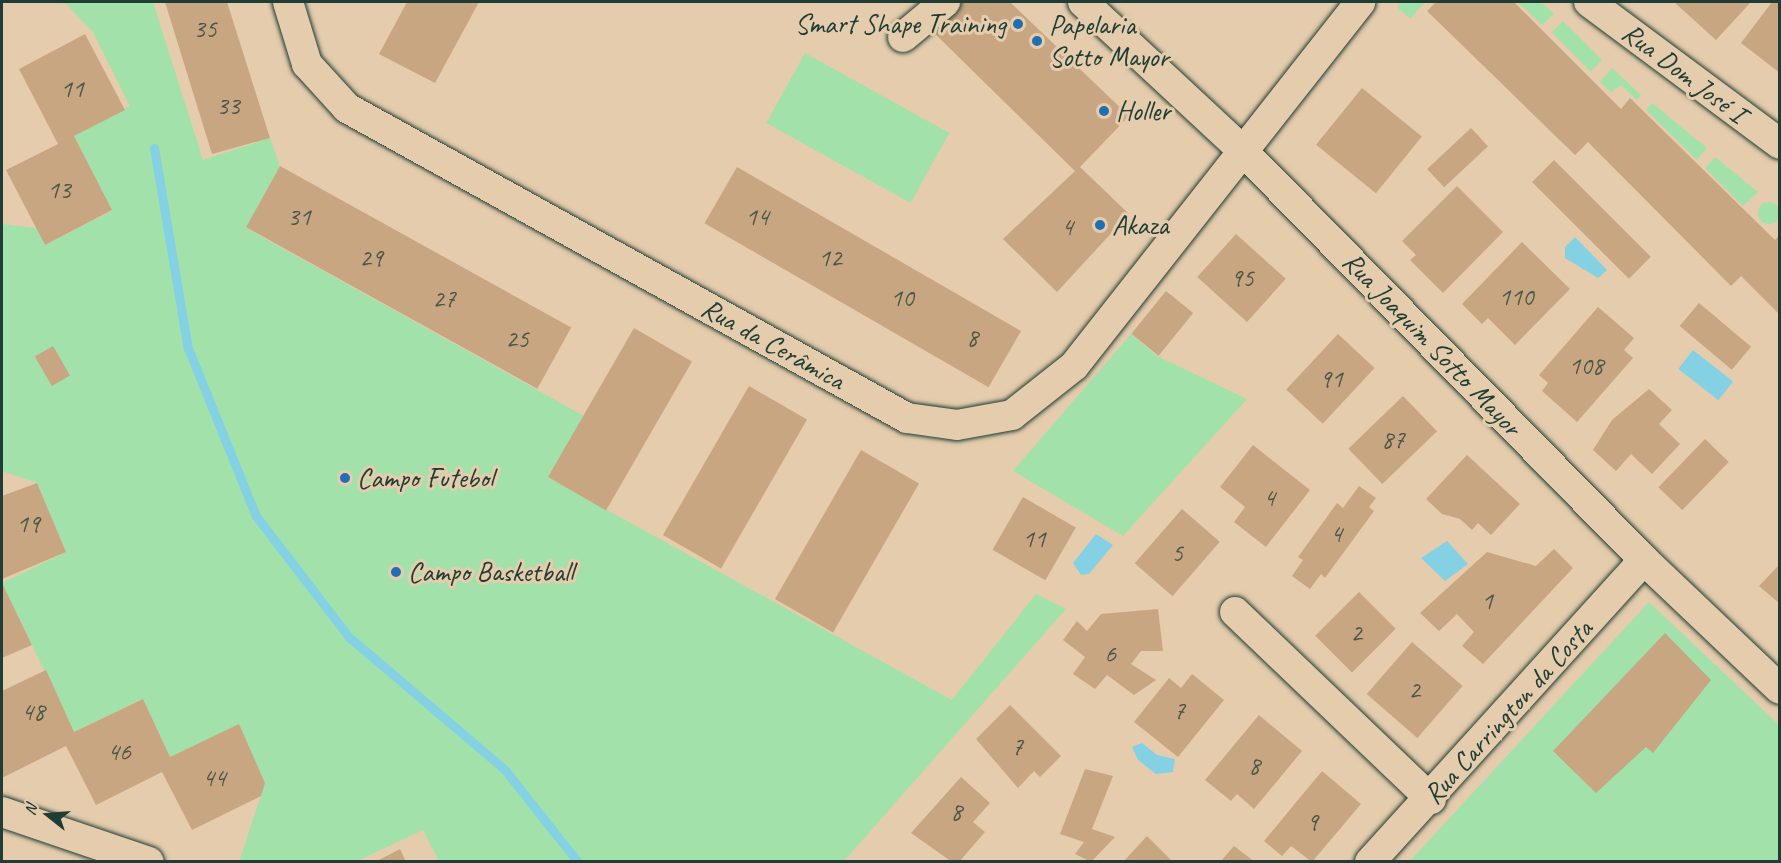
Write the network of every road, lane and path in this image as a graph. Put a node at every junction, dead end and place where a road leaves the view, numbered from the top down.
1 (288, 2) edge
2 (913, 2) edge
3 (945, 2) edge
4 (1083, 2) edge
5 (1360, 2) edge
6 (1589, 2) edge
7 (1779, 144) edge
8 (1240, 148) junction
9 (1644, 560) junction
10 (1235, 612) dead end
11 (1779, 688) edge
12 (1431, 799) junction
13 (2, 812) edge
14 (148, 861) edge
15 (1370, 861) edge

1 - 8 street, Rua da Cerâmica
2 - 3 street
4 - 8 street, Rua Joaquim Sotto Mayor
5 - 8 street, Rua da Cerâmica
6 - 7 street, Rua Dom José I
8 - 9 street, Rua Joaquim Sotto Mayor
9 - 11 street, Rua Joaquim Sotto Mayor
9 - 12 street, Rua Carrington da Costa
10 - 12 street
12 - 15 street, Rua Carrington da Costa
13 - 14 street

